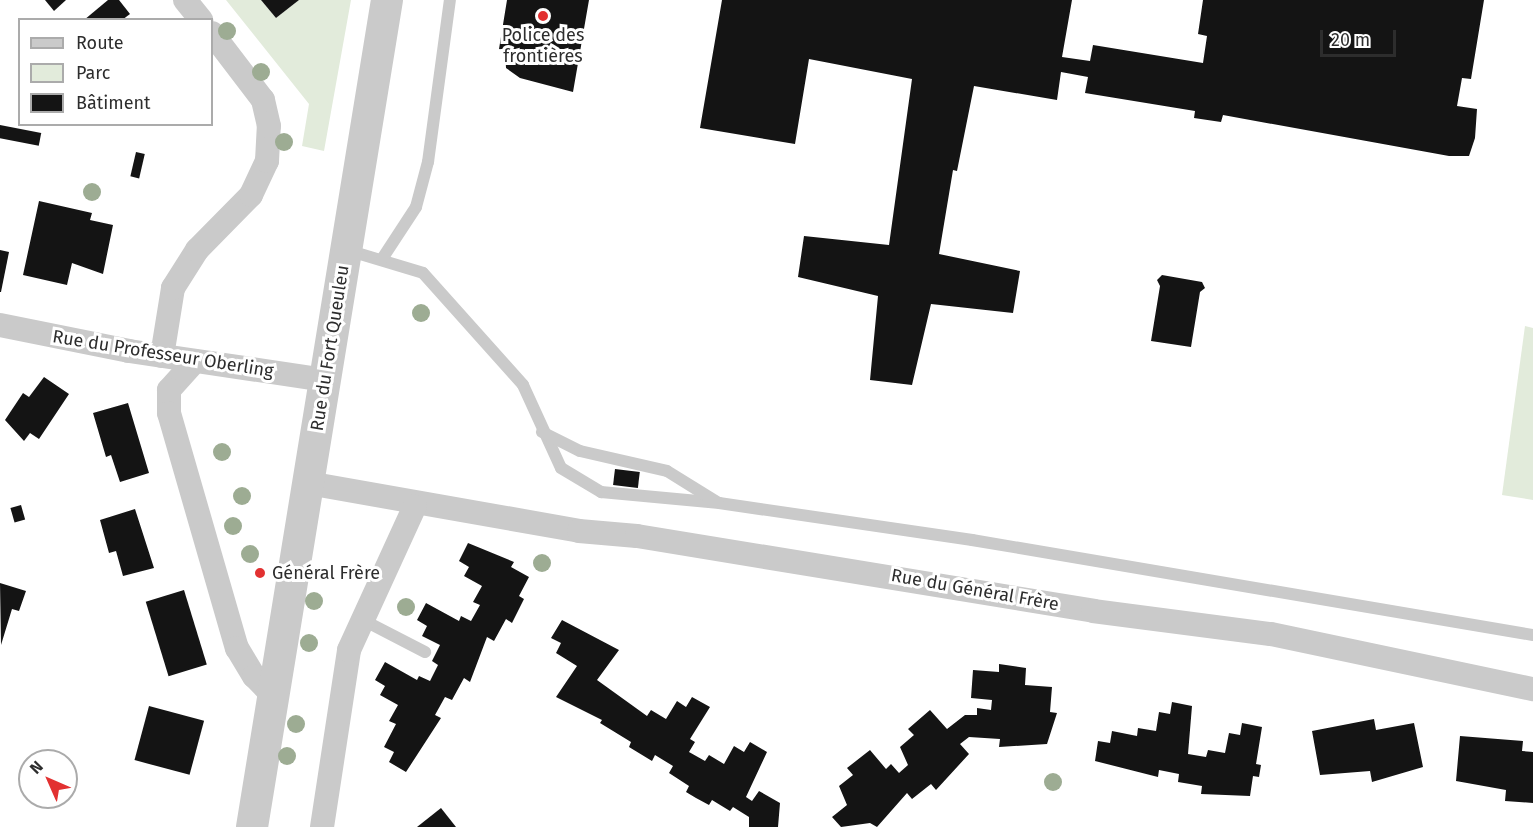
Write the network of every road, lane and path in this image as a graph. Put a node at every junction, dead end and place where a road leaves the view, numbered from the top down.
1 (185, 0) edge
2 (387, 0) edge
3 (450, 0) edge
4 (199, 18) edge
5 (213, 34) edge
6 (346, 250) junction
7 (382, 259) junction
8 (0, 325) edge
9 (162, 356) junction
10 (195, 361) junction
11 (326, 380) junction
12 (542, 432) junction
13 (308, 483) junction
14 (719, 503) junction
15 (415, 506) junction
16 (363, 620) junction
17 (1533, 635) edge
18 (425, 651) dead end
19 (1533, 689) edge
20 (273, 696) junction
21 (252, 827) edge
22 (322, 827) edge

1 - 4 street
2 - 6 street, Rue du Fort Queuleu
3 - 7 lane
5 - 9 street
6 - 7 lane
6 - 11 street, Rue du Fort Queuleu
7 - 12 lane
8 - 9 street, Rue du Professeur Oberling
9 - 10 street, Rue du Professeur Oberling
10 - 11 street, Rue du Professeur Oberling
10 - 20 street
11 - 13 street, Rue du Fort Queuleu
12 - 14 lane
12 - 14 lane
13 - 15 street, Rue du Général Frère
13 - 20 street, Rue du Fort Queuleu
14 - 17 lane
15 - 16 street
15 - 19 street, Rue du Général Frère
16 - 18 lane
16 - 22 street
20 - 21 street, Rue du Fort Queuleu

